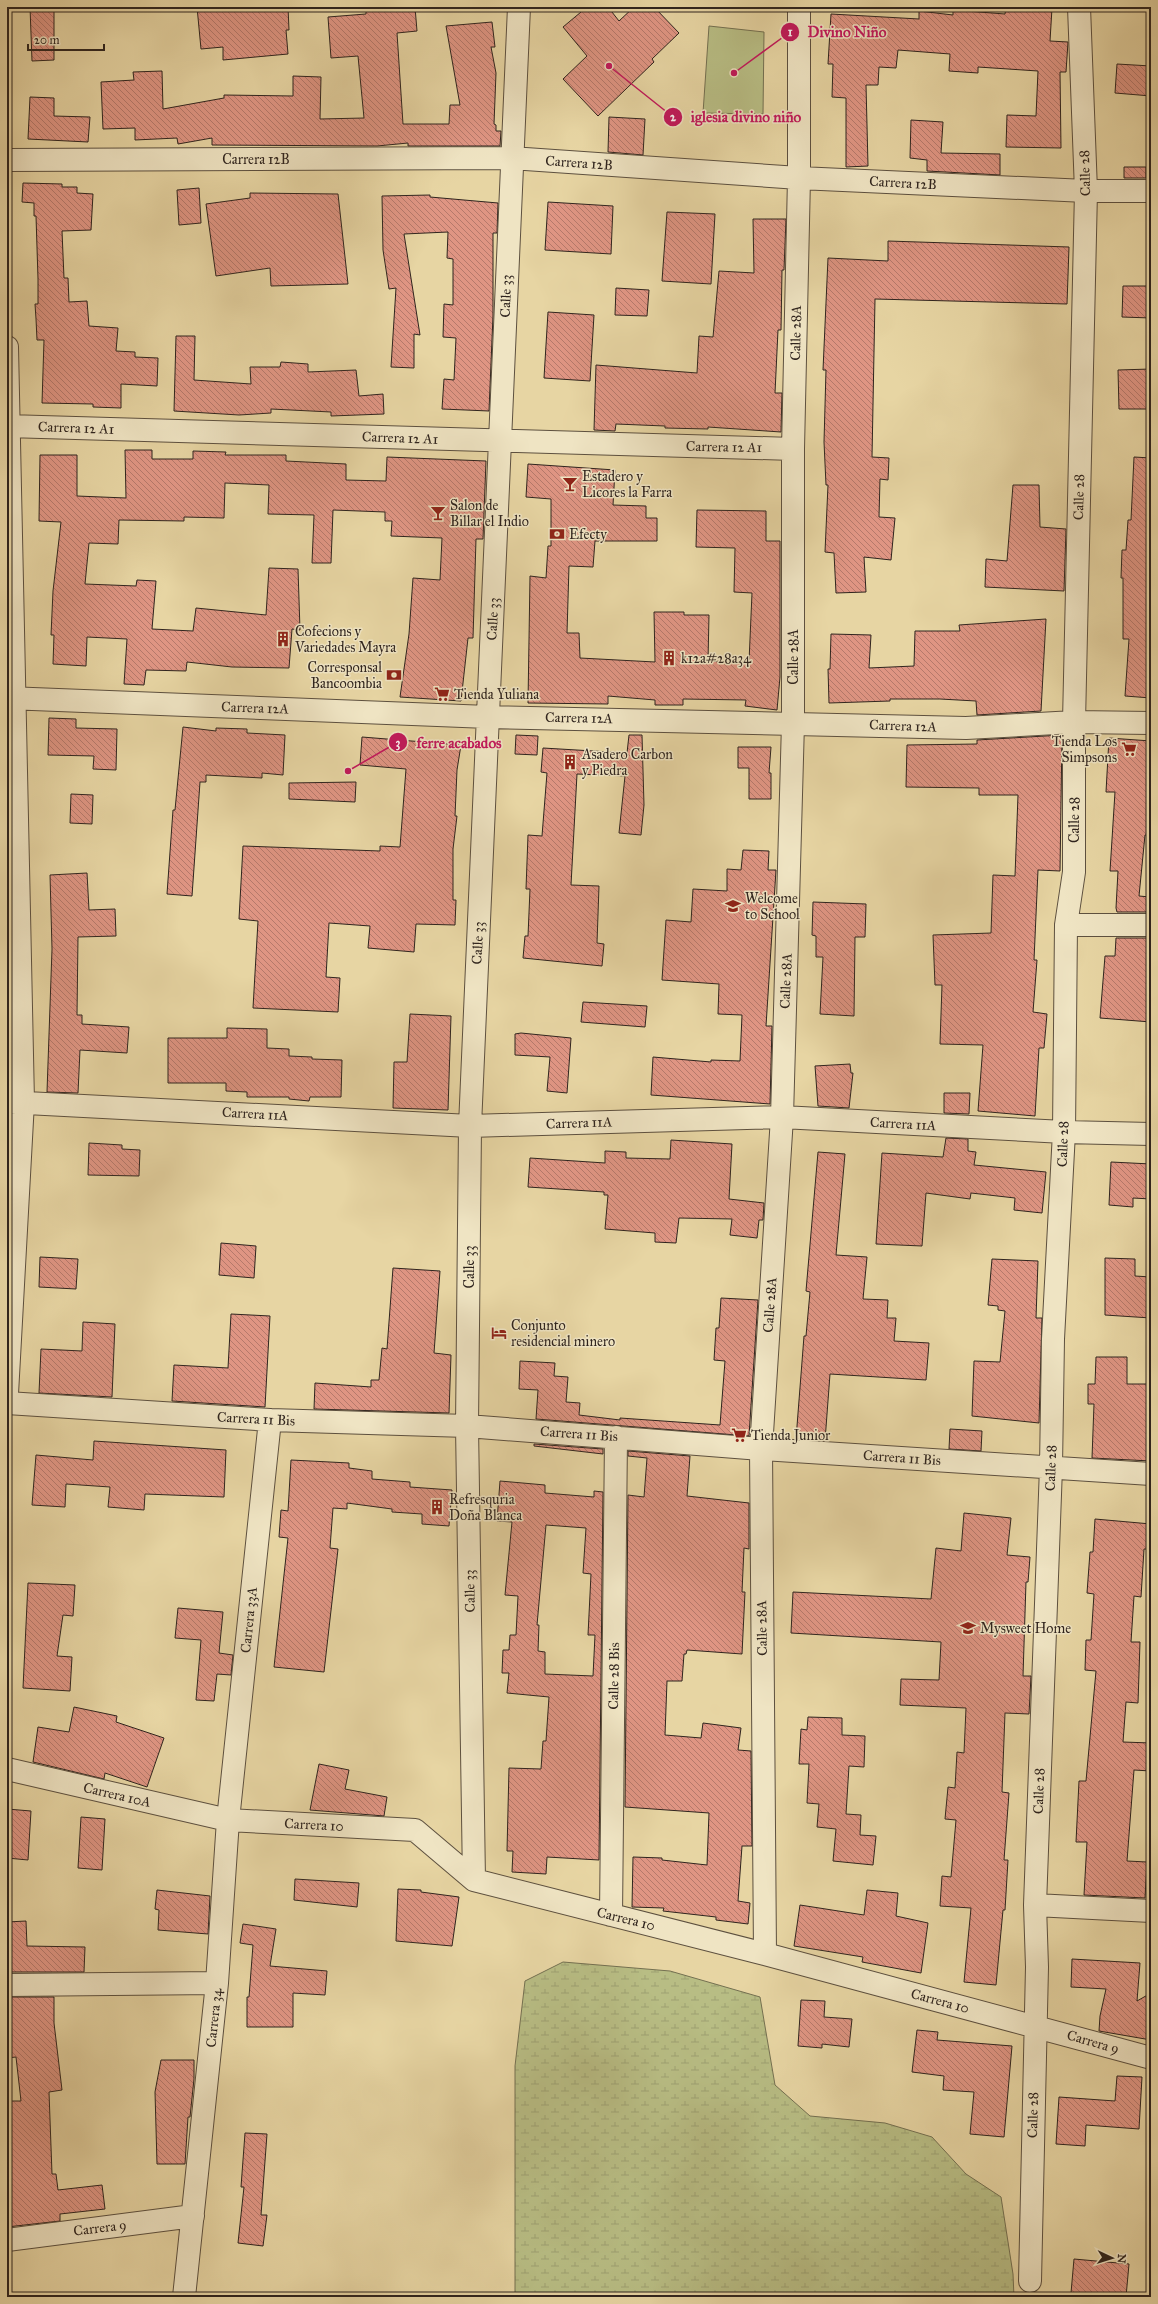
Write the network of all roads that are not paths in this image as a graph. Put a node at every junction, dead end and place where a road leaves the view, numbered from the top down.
1 (519, 7) edge
2 (799, 7) edge
3 (1079, 7) edge
4 (511, 158) junction
5 (7, 160) edge
6 (799, 178) junction
7 (1086, 191) junction
8 (1151, 191) edge
9 (7, 348) edge
10 (8, 426) edge
11 (501, 441) junction
12 (793, 449) junction
13 (10, 698) edge
14 (488, 717) junction
15 (1074, 722) junction
16 (793, 723) junction
17 (1151, 723) edge
18 (1066, 925) junction
19 (1151, 925) edge
20 (15, 1102) edge
21 (782, 1117) junction
22 (470, 1126) junction
23 (1064, 1132) junction
24 (1151, 1134) edge
25 (7, 1394) edge
26 (7, 1403) edge
27 (270, 1420) junction
28 (467, 1426) junction
29 (616, 1437) junction
30 (761, 1449) junction
31 (1051, 1467) junction
32 (1151, 1474) edge
33 (7, 1769) edge
34 (228, 1820) junction
35 (474, 1880) junction
36 (1035, 1905) junction
37 (1151, 1911) edge
38 (611, 1915) junction
39 (765, 1954) junction
40 (217, 1983) junction
41 (7, 1985) edge
42 (1034, 2026) junction
43 (1151, 2058) edge
44 (193, 2216) junction
45 (7, 2240) edge
46 (1030, 2281) dead end
47 (184, 2297) edge

1 - 4 street, Calle 33
2 - 6 street, Calle 28A
3 - 7 street, Calle 28
4 - 5 street, Carrera 12B
4 - 6 street, Carrera 12B
4 - 11 street, Calle 33
6 - 7 street, Carrera 12B
6 - 12 street, Calle 28A
7 - 8 street, Carrera 12B
7 - 15 street, Calle 28
9 - 10 street
10 - 11 street, Carrera 12 A1
10 - 13 street
11 - 12 street, Carrera 12 A1
11 - 14 street, Calle 33
12 - 16 street, Calle 28A
13 - 14 street, Carrera 12A
13 - 20 street
14 - 16 street, Carrera 12A
14 - 22 street, Calle 33
15 - 16 street, Carrera 12A
15 - 17 street, Carrera 12A
15 - 18 street, Calle 28
16 - 21 street, Calle 28A
18 - 19 street
18 - 23 street, Calle 28
20 - 22 street, Carrera 11A
20 - 25 street
21 - 22 street, Carrera 11A
21 - 23 street, Carrera 11A
21 - 30 street, Calle 28A
22 - 28 street, Calle 33
23 - 24 street, Carrera 11A
23 - 31 street, Calle 28
26 - 27 street, Carrera 11 Bis
27 - 28 street, Carrera 11 Bis
27 - 34 street, Carrera 33A
28 - 29 street, Carrera 11 Bis
28 - 35 street, Calle 33
29 - 30 street, Carrera 11 Bis
29 - 38 street, Calle 28 Bis
30 - 31 street, Carrera 11 Bis
30 - 39 street, Calle 28A
31 - 32 street, Carrera 11 Bis
31 - 36 street, Calle 28
33 - 34 street, Carrera 10A
34 - 35 street, Carrera 10
34 - 40 street, Carrera 34
35 - 38 street, Carrera 10
36 - 37 street
36 - 42 street, Calle 28
38 - 39 street, Carrera 10
39 - 42 street, Carrera 10
40 - 41 street
40 - 44 street, Carrera 34
42 - 43 street, Carrera 9
42 - 46 street, Calle 28
44 - 45 street, Carrera 9
44 - 47 street, Carrera 34

